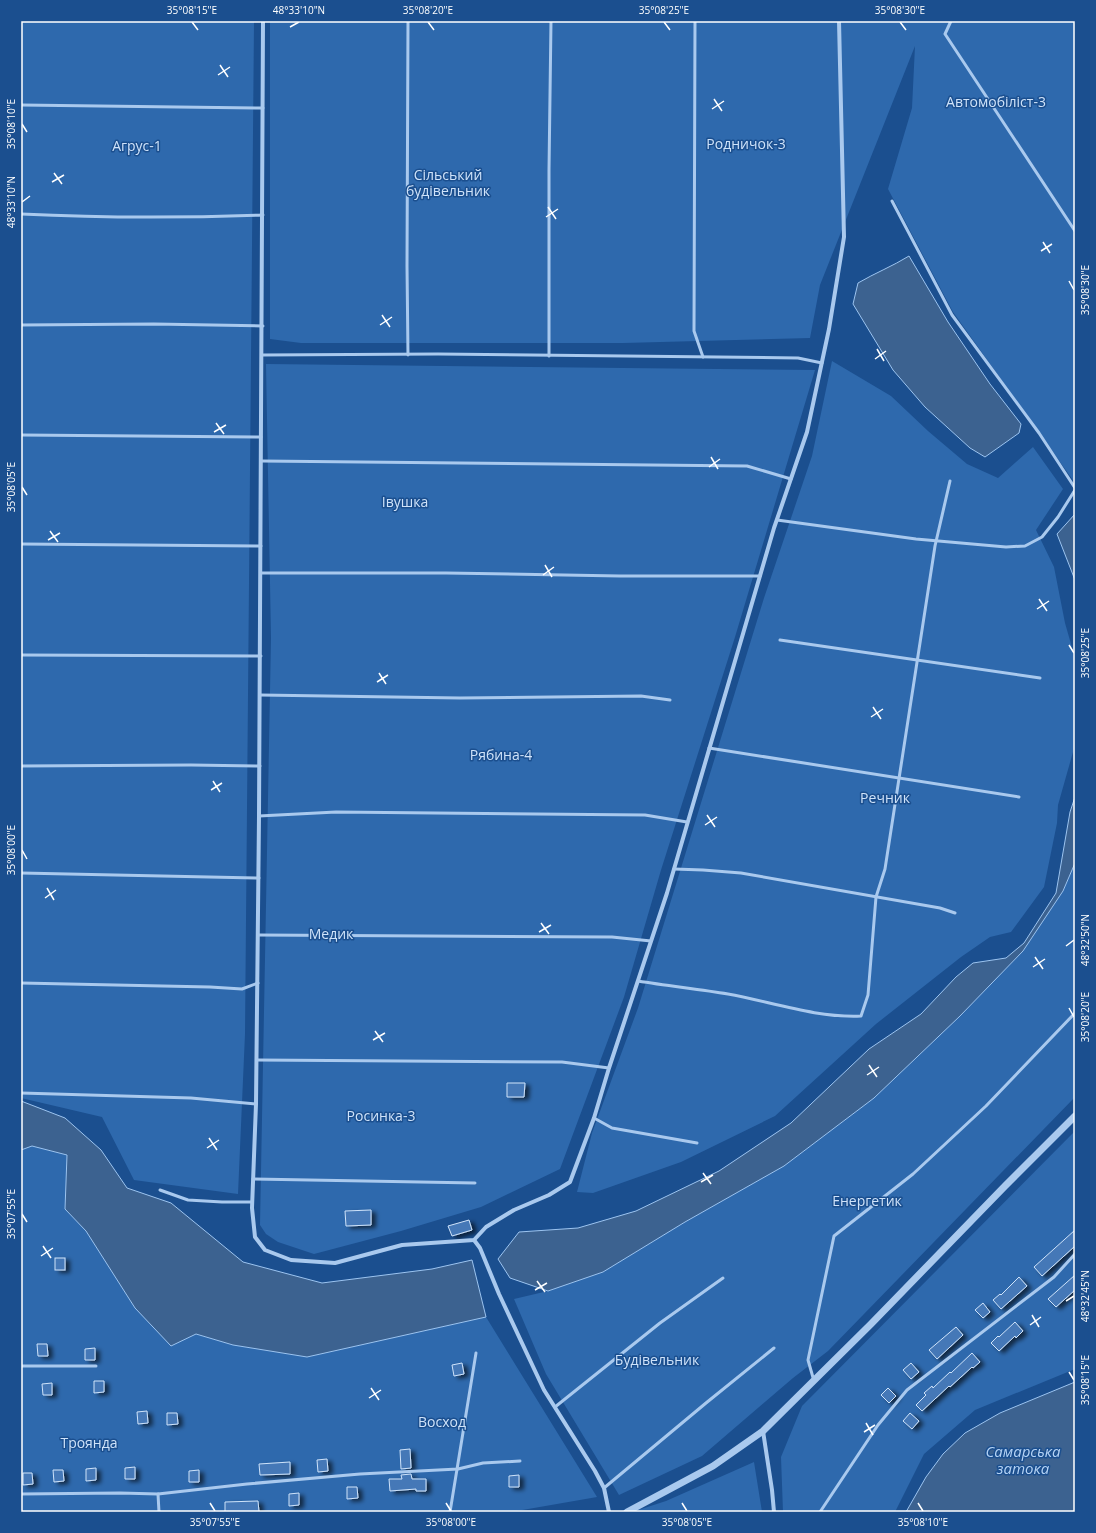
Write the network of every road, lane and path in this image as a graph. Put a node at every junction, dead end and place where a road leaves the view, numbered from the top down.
1 (263, 21) edge
2 (408, 21) edge
3 (551, 21) edge
4 (695, 21) edge
5 (839, 21) edge
6 (951, 21) edge
7 (21, 105) edge
8 (263, 108) junction
9 (892, 201) dead end
10 (21, 214) edge
11 (263, 214) junction
12 (1075, 231) edge
13 (21, 325) edge
14 (263, 326) junction
15 (263, 355) junction
16 (408, 355) junction
17 (548, 356) junction
18 (703, 357) junction
19 (822, 363) junction
20 (21, 435) edge
21 (262, 437) junction
22 (262, 461) junction
23 (791, 479) junction
24 (950, 481) dead end
25 (1075, 489) edge
26 (777, 520) junction
27 (936, 541) junction
28 (21, 544) edge
29 (261, 546) junction
30 (261, 573) junction
31 (760, 576) junction
32 (780, 640) dead end
33 (21, 656) edge
34 (261, 656) junction
35 (918, 660) junction
36 (1040, 678) dead end
37 (260, 696) junction
38 (670, 700) dead end
39 (709, 748) junction
40 (21, 766) edge
41 (260, 766) junction
42 (899, 778) junction
43 (1019, 797) dead end
44 (260, 816) junction
45 (687, 822) junction
46 (674, 869) junction
47 (21, 873) edge
48 (259, 878) junction
49 (876, 897) junction
50 (955, 913) dead end
51 (258, 935) junction
52 (651, 941) junction
53 (638, 981) junction
54 (21, 983) edge
55 (258, 983) junction
56 (1075, 1013) edge
57 (257, 1060) junction
58 (609, 1068) junction
59 (21, 1093) edge
60 (256, 1104) junction
61 (1075, 1116) edge
62 (594, 1118) junction
63 (697, 1143) dead end
64 (253, 1179) junction
65 (475, 1183) dead end
66 (160, 1190) dead end
67 (252, 1202) junction
68 (474, 1240) junction
69 (1075, 1254) edge
70 (723, 1278) dead end
71 (774, 1348) dead end
72 (476, 1353) dead end
73 (21, 1366) edge
74 (96, 1366) dead end
75 (814, 1381) junction
76 (555, 1407) junction
77 (763, 1431) junction
78 (520, 1461) dead end
79 (458, 1469) junction
80 (604, 1488) junction
81 (21, 1494) edge
82 (158, 1494) junction
83 (159, 1512) edge
84 (450, 1512) edge
85 (609, 1512) edge
86 (627, 1512) edge
87 (774, 1512) edge
88 (820, 1512) edge

1 - 8 street
2 - 16 lane
3 - 17 lane
4 - 18 lane
5 - 19 street
6 - 12 lane
7 - 8 lane
8 - 11 street
9 - 25 lane
10 - 11 lane
11 - 14 street
13 - 14 lane
14 - 15 street
15 - 16 lane
15 - 21 street
16 - 17 lane
17 - 18 lane
18 - 19 lane
19 - 23 street
20 - 21 lane
21 - 22 street
22 - 23 lane
22 - 29 street
23 - 26 street
24 - 27 lane
25 - 27 lane
26 - 27 lane
26 - 31 street
27 - 35 lane
28 - 29 lane
29 - 30 street
30 - 31 lane
30 - 34 street
31 - 39 street
32 - 35 lane
33 - 34 lane
34 - 37 street
35 - 36 lane
35 - 42 lane
37 - 38 lane
37 - 41 street
39 - 42 lane
39 - 45 street
40 - 41 lane
41 - 44 street
42 - 43 lane
42 - 49 lane
44 - 45 lane
44 - 48 street
45 - 46 street
46 - 49 lane
46 - 52 street
47 - 48 lane
48 - 51 street
49 - 50 lane
49 - 53 lane
51 - 52 lane
51 - 55 street
52 - 53 street
53 - 58 street
54 - 55 lane
55 - 57 street
56 - 75 lane
57 - 58 lane
57 - 60 street
58 - 62 street
59 - 60 lane
60 - 64 street
61 - 75 street
62 - 63 lane
62 - 68 street
64 - 65 lane
64 - 67 street
66 - 67 lane
67 - 68 street
68 - 76 street
69 - 88 lane
70 - 76 lane
71 - 80 lane
72 - 79 lane
73 - 74 lane
75 - 77 street
76 - 80 street
77 - 86 street
77 - 87 street
78 - 79 lane
79 - 82 lane
79 - 84 lane
80 - 85 street
81 - 82 lane
82 - 83 lane

